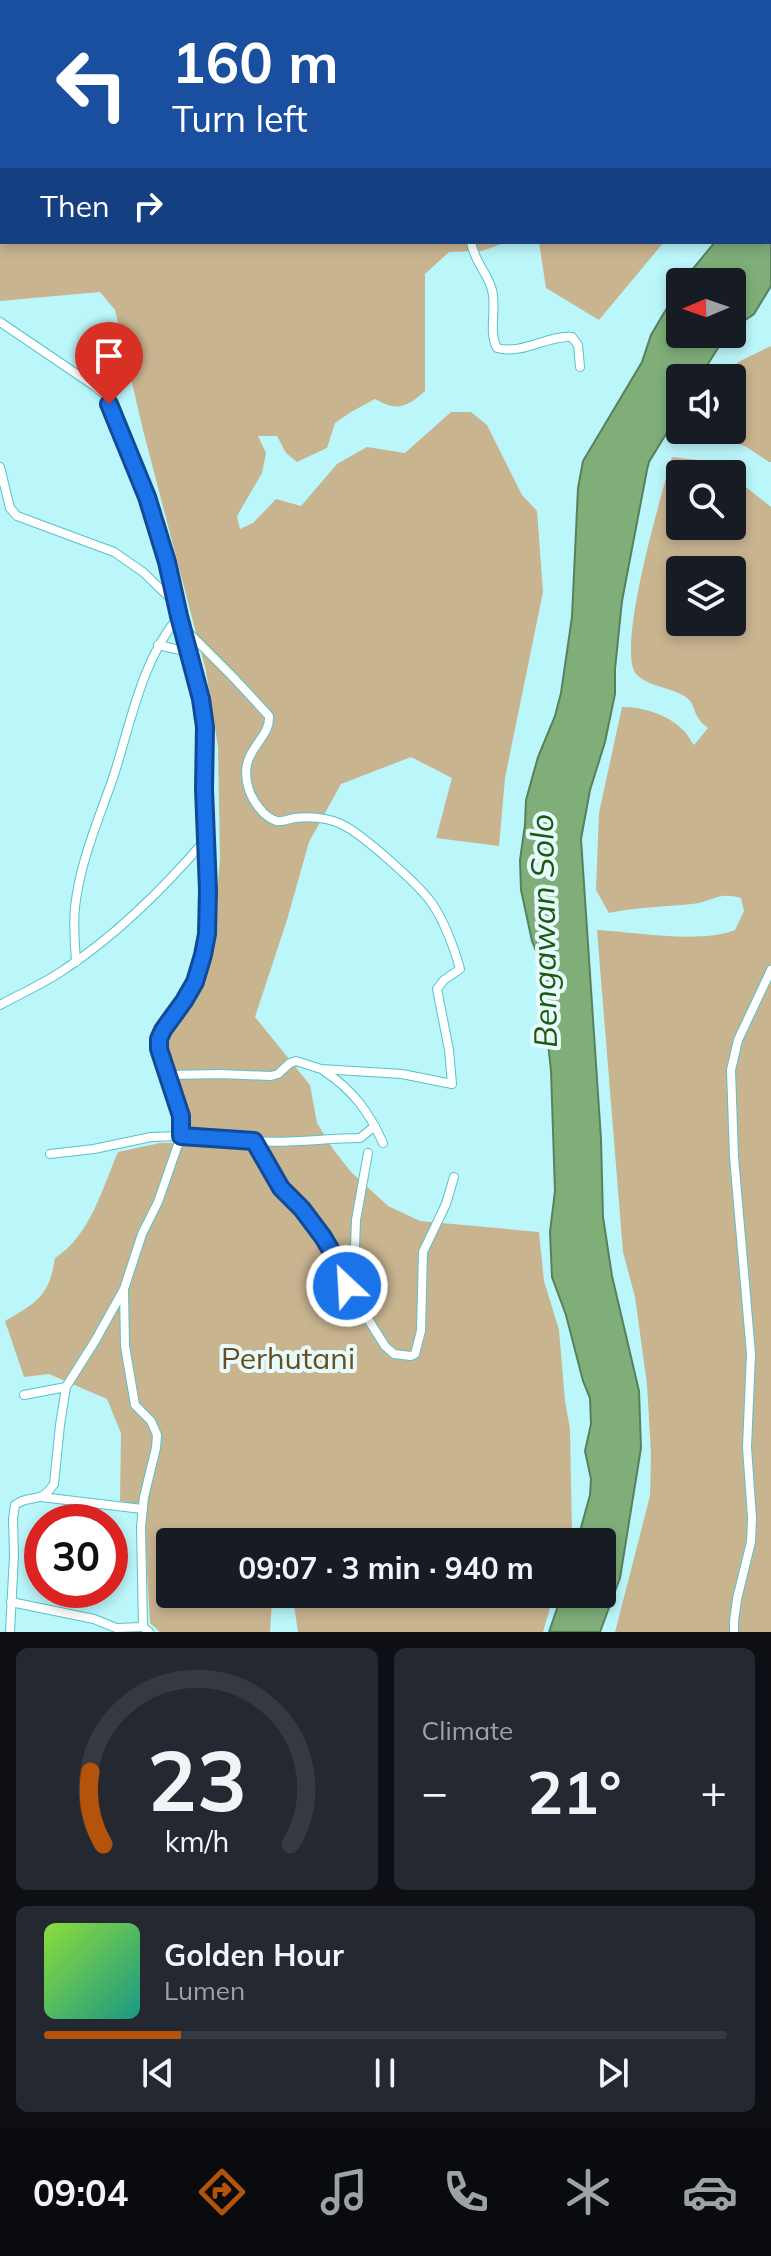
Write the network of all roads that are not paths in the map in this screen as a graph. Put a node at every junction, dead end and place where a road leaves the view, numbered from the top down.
1 (471, 244) edge
2 (0, 322) edge
3 (580, 367) dead end
4 (0, 467) edge
5 (176, 604) junction
6 (179, 616) junction
7 (182, 626) junction
8 (158, 645) junction
9 (189, 652) junction
10 (206, 839) junction
11 (76, 962) junction
12 (771, 970) edge
13 (0, 1005) edge
14 (321, 1069) junction
15 (167, 1075) junction
16 (375, 1126) junction
17 (181, 1136) junction
18 (254, 1141) junction
19 (383, 1143) dead end
20 (368, 1153) dead end
21 (50, 1154) dead end
22 (454, 1177) dead end
23 (347, 1286) junction
24 (124, 1289) junction
25 (66, 1387) junction
26 (24, 1395) dead end
27 (41, 1497) junction
28 (142, 1509) junction
29 (11, 1602) junction
30 (146, 1630) edge
31 (10, 1632) edge
32 (734, 1632) edge

1 - 3 street
2 - 5 street
4 - 5 street
5 - 6 street
6 - 7 street
6 - 8 street
7 - 9 street
7 - 14 street
8 - 9 street
8 - 11 street
9 - 10 street
10 - 11 street
10 - 15 street
11 - 13 street
12 - 32 street
14 - 15 street
14 - 16 street
15 - 17 street
16 - 18 street
16 - 19 street
17 - 18 street
17 - 21 street
17 - 24 street
18 - 23 street
20 - 23 street
22 - 23 street
24 - 25 street
24 - 28 street
25 - 26 street
25 - 27 street
27 - 28 street
27 - 29 street
28 - 30 street
29 - 30 street
29 - 31 street

